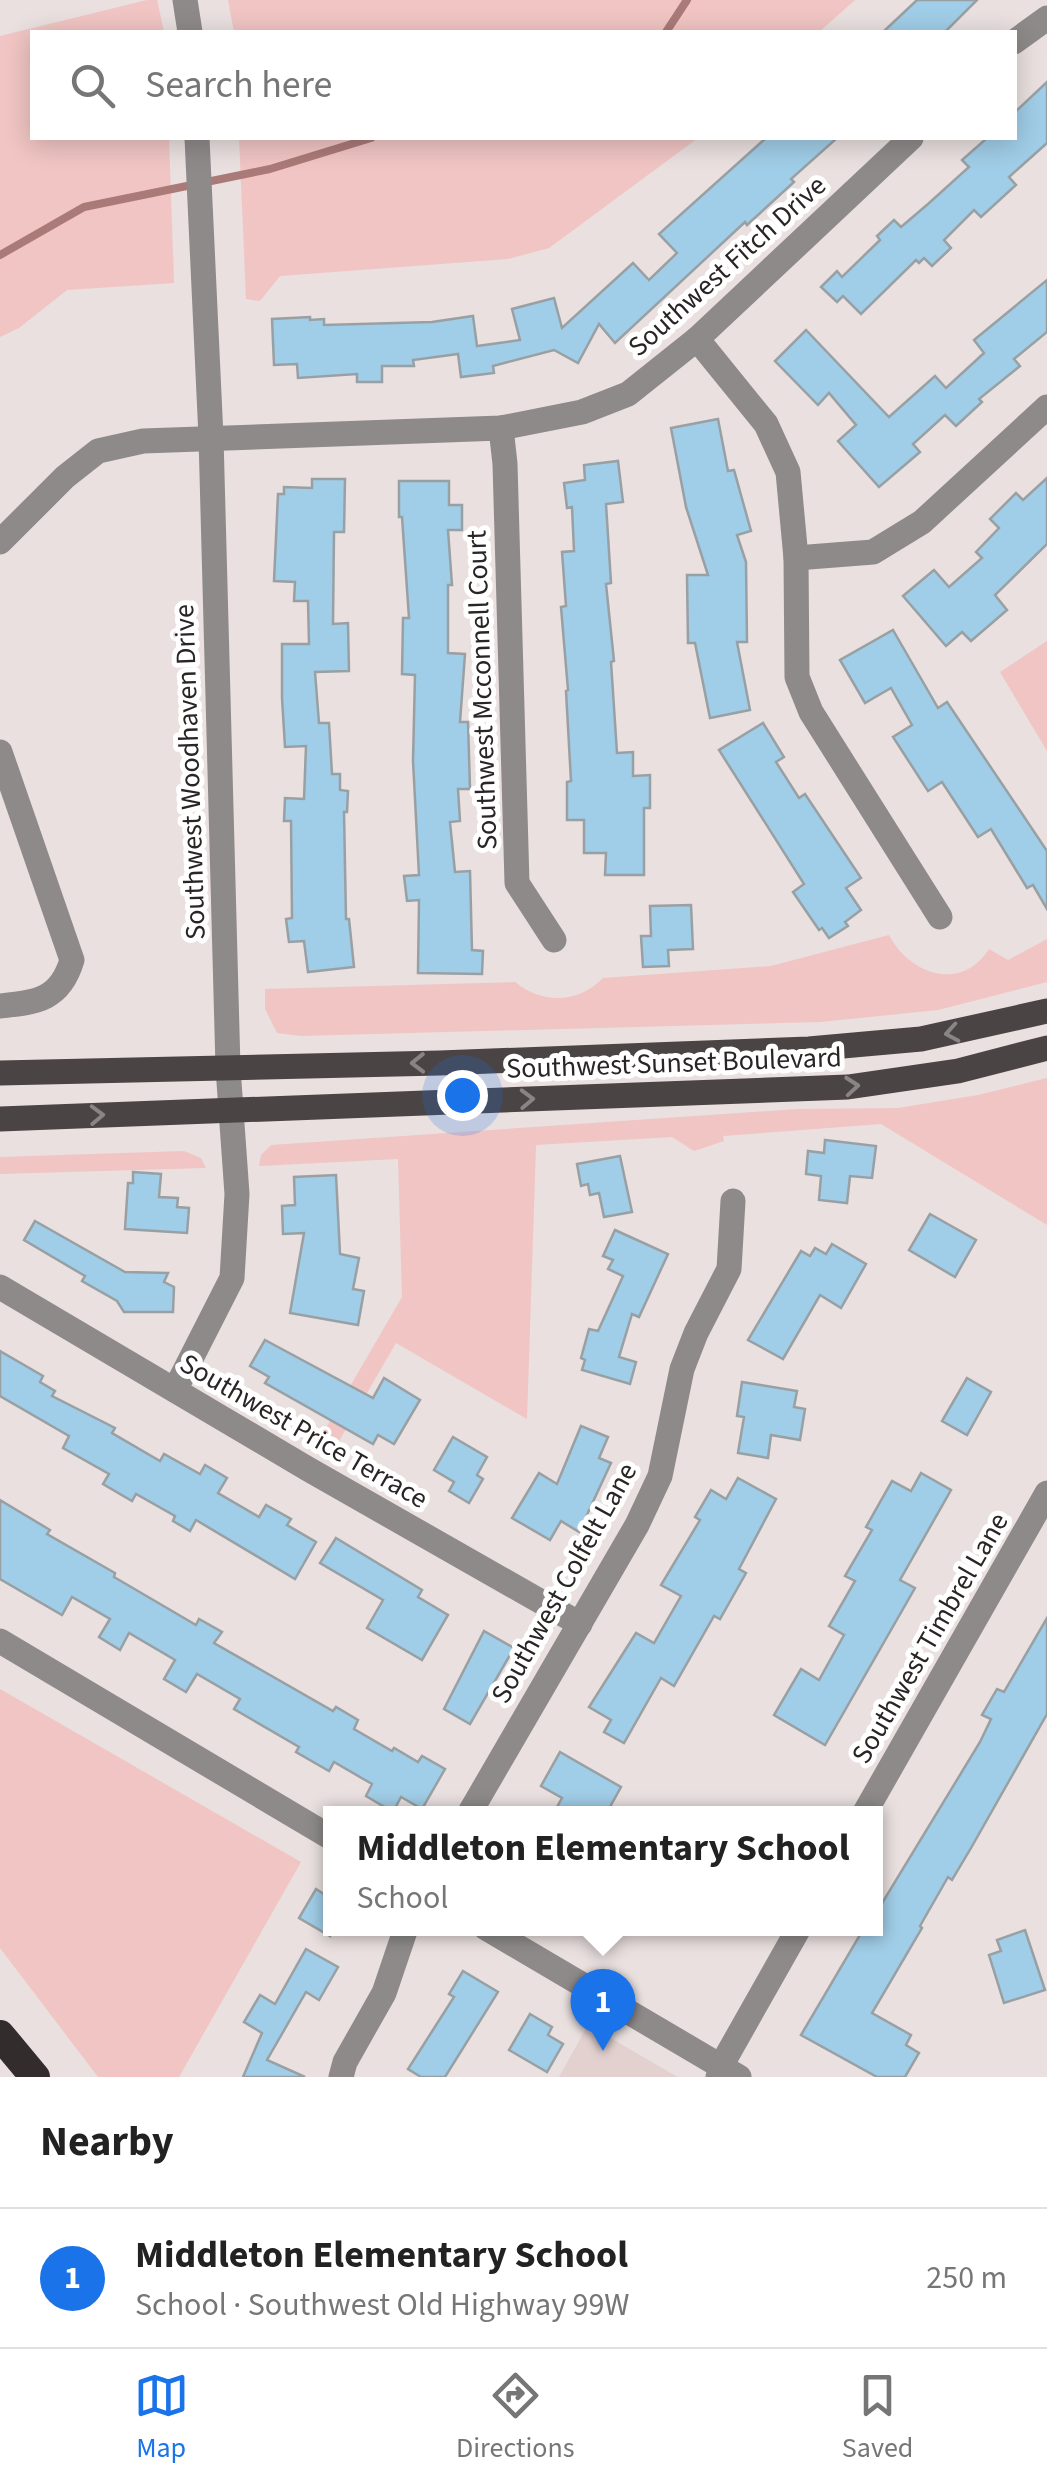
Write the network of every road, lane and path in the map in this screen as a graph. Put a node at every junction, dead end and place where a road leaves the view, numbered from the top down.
1 (185, 0) edge
2 (1047, 18) edge
3 (190, 30) edge
4 (1017, 40) edge
5 (197, 140) edge
6 (909, 140) edge
7 (698, 340) junction
8 (1047, 407) edge
9 (502, 428) junction
10 (211, 437) junction
11 (0, 542) edge
12 (796, 558) junction
13 (0, 752) edge
14 (940, 917) dead end
15 (554, 940) dead end
16 (0, 1006) edge
17 (1047, 1011) edge
18 (1047, 1048) edge
19 (228, 1068) junction
20 (0, 1073) edge
21 (232, 1110) junction
22 (0, 1119) edge
23 (732, 1201) dead end
24 (0, 1287) edge
25 (175, 1390) junction
26 (1047, 1493) edge
27 (580, 1624) junction
28 (0, 1641) edge
29 (474, 1806) edge
30 (869, 1806) edge
31 (323, 1833) edge
32 (403, 1936) edge
33 (499, 1936) edge
34 (795, 1936) edge
35 (0, 2035) edge
36 (722, 2074) edge
37 (35, 2077) edge
38 (340, 2077) edge

1 - 3 street
2 - 4 street
5 - 10 street, Southwest Woodhaven Drive
6 - 7 street, Southwest Fitch Drive
7 - 9 street, Southwest Fitch Drive
7 - 12 street
8 - 12 street
9 - 10 street, Southwest Fitch Drive
9 - 15 street, Southwest Mcconnell Court
10 - 11 street, Southwest Fitch Drive
10 - 19 street, Southwest Woodhaven Drive
12 - 14 street
13 - 16 street
17 -> 19 main road, Southwest Sunset Boulevard
21 -> 18 main road, Southwest Sunset Boulevard
19 - 20 main road, Southwest Sunset Boulevard
19 - 21 street, Southwest Woodhaven Drive
22 -> 21 main road, Southwest Sunset Boulevard
21 - 25 street, Southwest Woodhaven Drive
23 - 27 street, Southwest Colfelt Lane
24 - 25 street, Southwest Price Terrace
25 - 27 street, Southwest Price Terrace
26 - 30 street, Southwest Timbrel Lane
27 - 29 street, Southwest Colfelt Lane
28 - 31 street
32 - 38 street
33 - 36 street
34 - 36 street
35 - 37 highway

